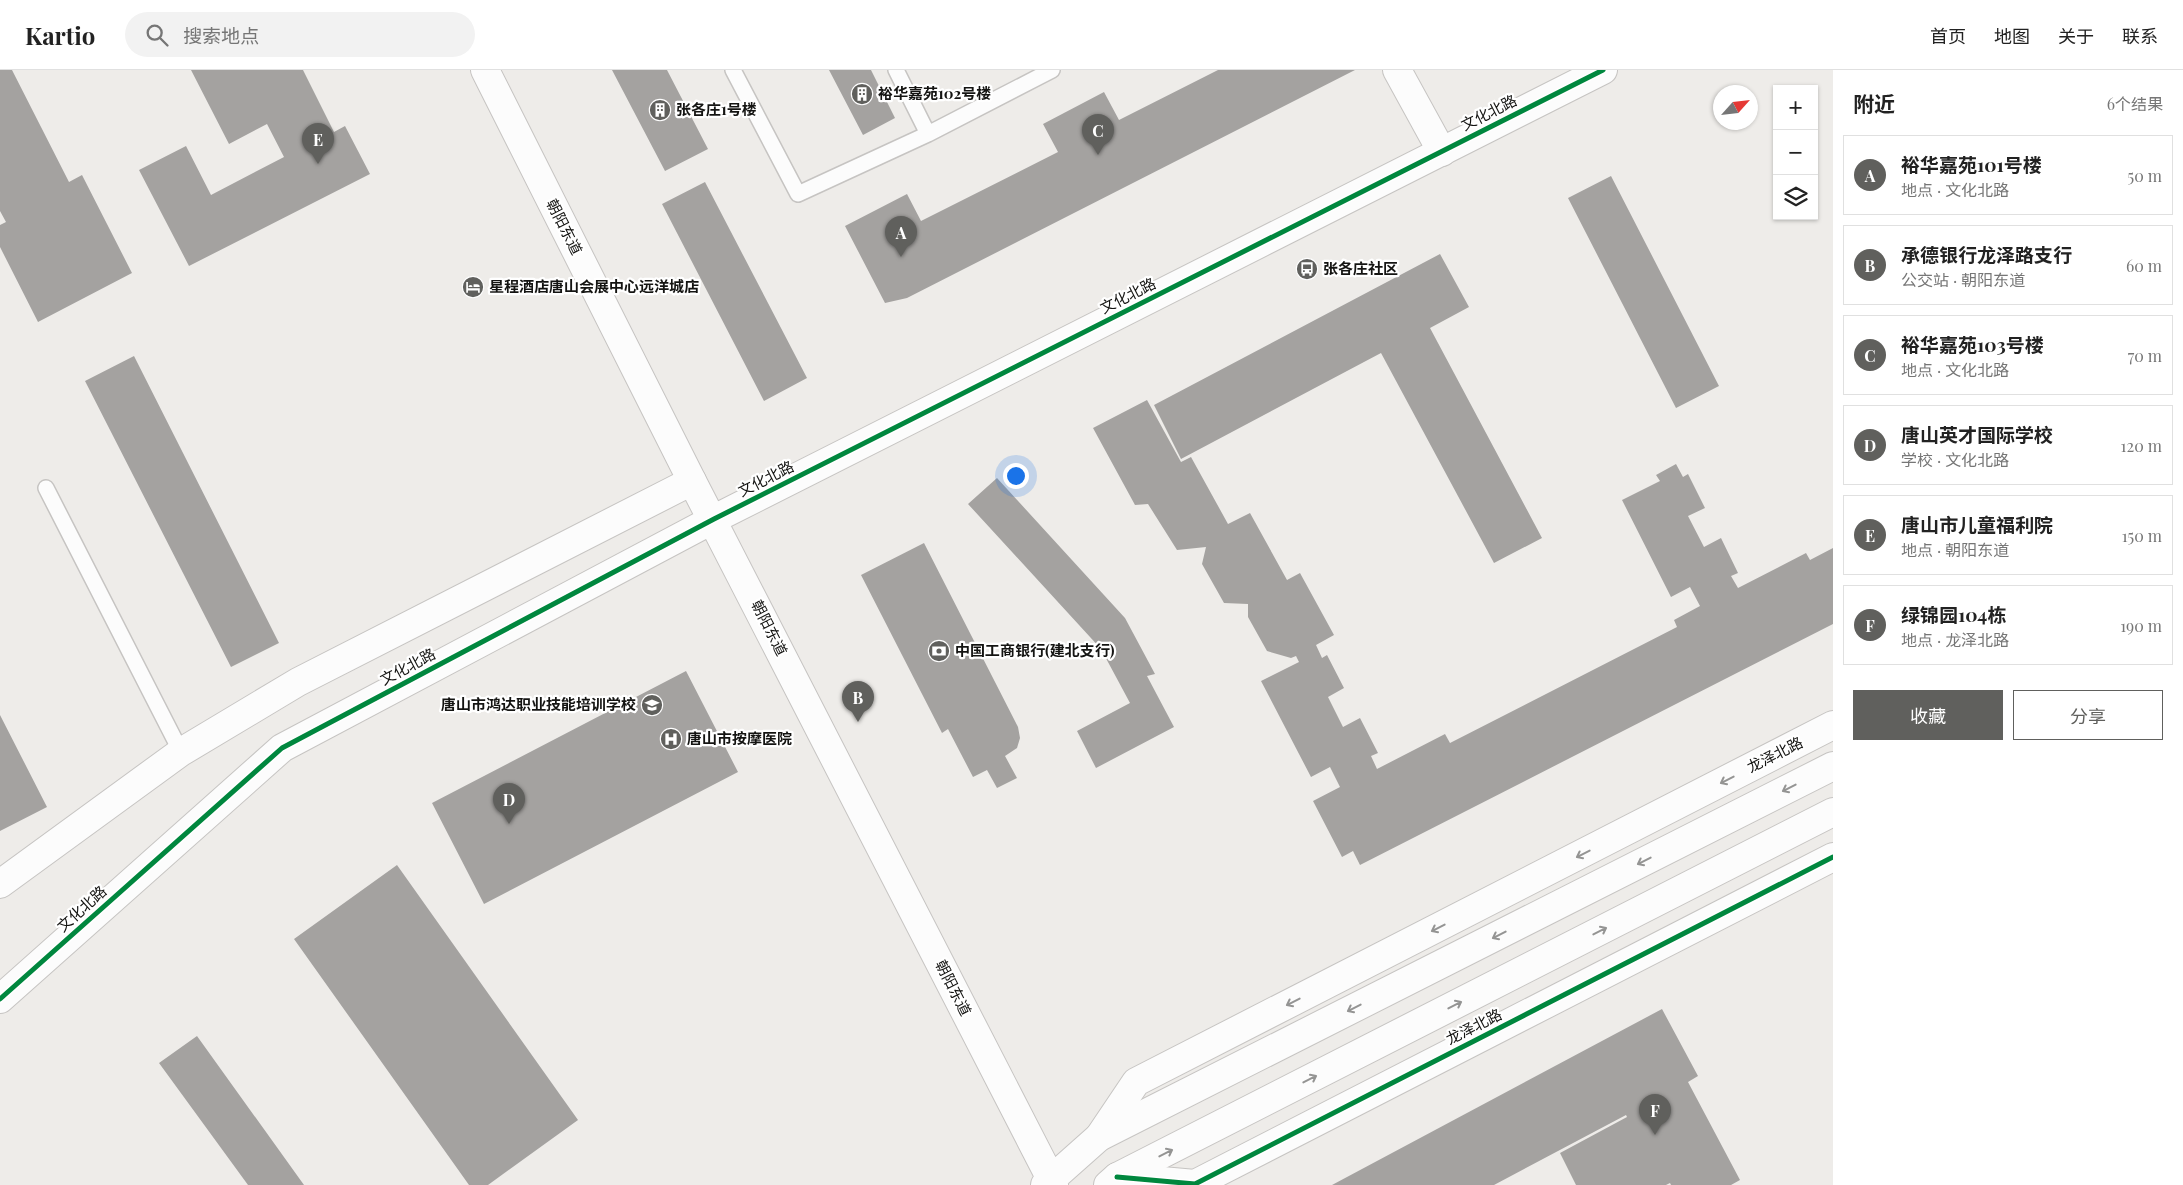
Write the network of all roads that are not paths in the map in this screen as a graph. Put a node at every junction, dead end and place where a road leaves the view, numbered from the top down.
1 (485, 70) edge
2 (733, 70) edge
3 (896, 70) edge
4 (1052, 70) edge
5 (1397, 70) edge
6 (1603, 70) edge
7 (928, 134) junction
8 (1442, 152) junction
9 (692, 481) junction
10 (46, 488) dead end
11 (714, 519) junction
12 (1833, 726) edge
13 (181, 752) junction
14 (1833, 766) edge
15 (1833, 812) edge
16 (1833, 857) edge
17 (0, 884) edge
18 (0, 999) edge
19 (1098, 1137) junction
20 (1113, 1181) edge
21 (1050, 1183) edge

1 - 9 street, 朝阳东道
2 - 7 lane
3 - 7 lane
4 - 7 lane
5 - 8 street
6 - 8 street, 文化北路
8 - 11 street, 文化北路
9 - 11 street, 朝阳东道
9 - 13 street
10 - 13 lane
11 - 18 street, 文化北路
11 - 21 street, 朝阳东道
12 -> 19 street, 龙泽北路
13 - 17 street
14 -> 19 street, 龙泽北路
20 -> 15 street, 龙泽北路
16 - 20 street, 龙泽北路
19 - 21 street, 龙泽北路

